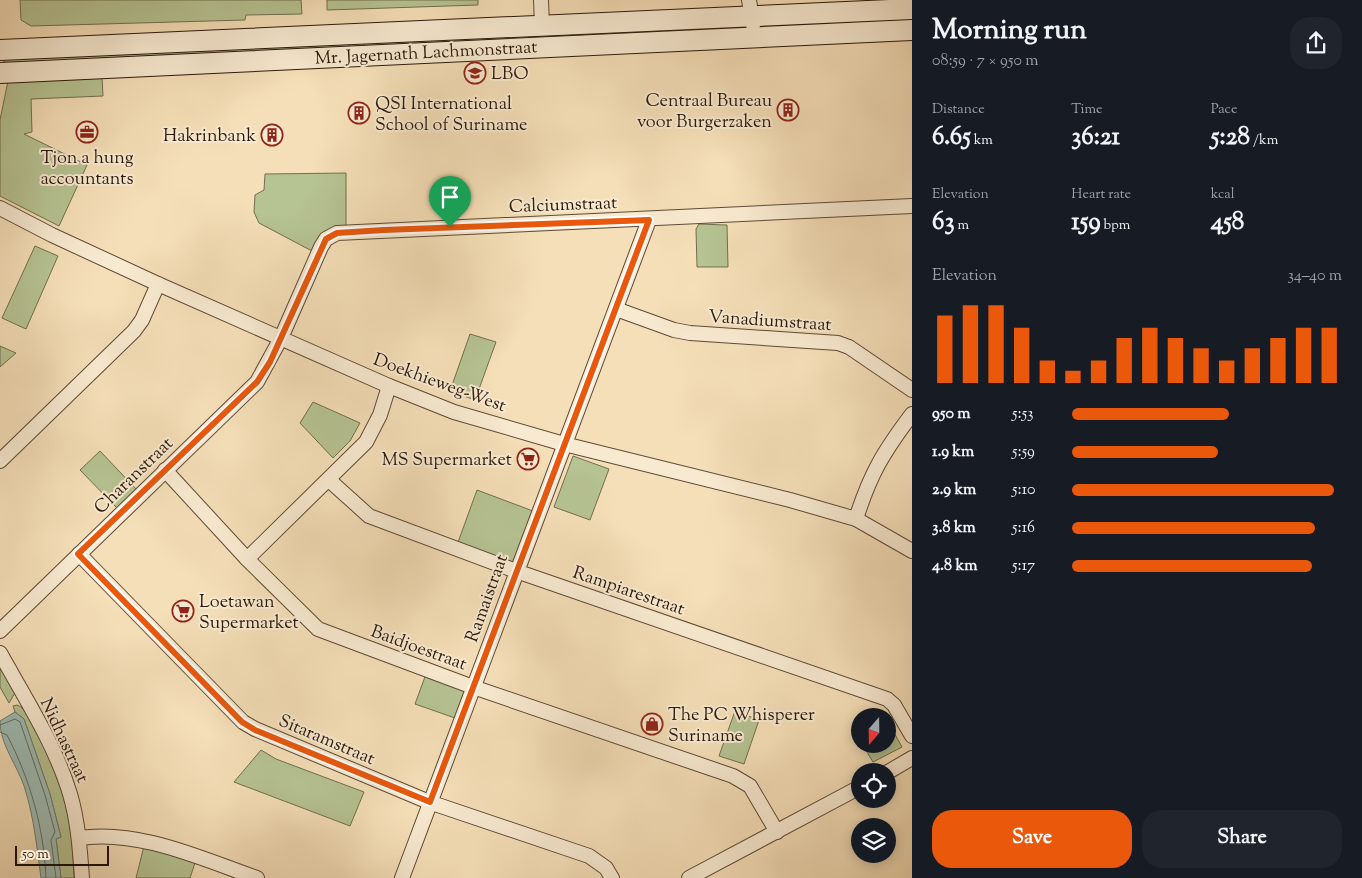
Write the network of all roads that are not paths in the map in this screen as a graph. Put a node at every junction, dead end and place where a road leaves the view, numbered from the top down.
1 (541, 0) edge
2 (751, 8) edge
3 (912, 9) edge
4 (535, 26) junction
5 (912, 30) edge
6 (362, 34) junction
7 (755, 38) junction
8 (530, 47) junction
9 (0, 50) edge
10 (363, 55) junction
11 (0, 73) edge
12 (912, 206) edge
13 (0, 208) edge
14 (649, 220) junction
15 (158, 284) junction
16 (616, 309) junction
17 (281, 338) junction
18 (390, 386) junction
19 (912, 390) edge
20 (912, 414) edge
21 (564, 444) junction
22 (0, 461) edge
23 (165, 470) junction
24 (329, 480) junction
25 (856, 519) junction
26 (912, 551) edge
27 (78, 554) junction
28 (247, 560) junction
29 (516, 571) junction
30 (0, 631) edge
31 (0, 653) edge
32 (474, 687) junction
33 (912, 736) edge
34 (912, 758) edge
35 (896, 767) edge
36 (851, 792) edge
37 (430, 802) junction
38 (777, 832) junction
39 (79, 838) junction
40 (82, 878) edge
41 (257, 878) edge
42 (402, 878) edge
43 (612, 878) edge
44 (689, 878) edge

1 - 4 street
2 - 3 main road, Mr. Jagernath Lachmonstraat
2 - 4 main road, Mr. Jagernath Lachmonstraat
2 - 7 street
4 - 6 main road, Mr. Jagernath Lachmonstraat
4 - 8 main road
5 - 7 main road, Mr. Jagernath Lachmonstraat
6 - 9 main road, Mr. Jagernath Lachmonstraat
6 - 10 main road
7 - 8 main road, Mr. Jagernath Lachmonstraat
8 - 10 main road, Mr. Jagernath Lachmonstraat
10 - 11 main road, Mr. Jagernath Lachmonstraat
12 - 14 street, Calciumstraat
13 - 15 street, Doekhieweg-West
14 - 16 street, Ramaistraat
14 - 17 street, Calciumstraat
15 - 17 street, Doekhieweg-West
15 - 22 street
16 - 19 street, Vanadiumstraat
16 - 21 street, Ramaistraat
17 - 18 street, Doekhieweg-West
17 - 23 street, Charanstraat
18 - 21 street, Doekhieweg-West
18 - 24 street
20 - 25 street
21 - 25 street, Doekhieweg-West
21 - 29 street, Ramaistraat
23 - 27 street, Charanstraat
23 - 28 street, Baidjoestraat
24 - 28 street
24 - 29 street, Rampiarestraat
25 - 26 street, Doekhieweg-West
27 - 30 street, Charanstraat
27 - 37 street, Sitaramstraat
28 - 32 street, Baidjoestraat
29 - 32 street, Ramaistraat
29 - 33 street, Rampiarestraat
31 - 39 street, Nidhastraat
32 - 37 street, Ramaistraat
32 - 38 street, Baidjoestraat
34 - 35 street
36 - 38 street
37 - 42 street, Ramaistraat
37 - 43 street, Sitaramstraat
38 - 44 street
39 - 40 street, Nidhastraat
39 - 41 street

